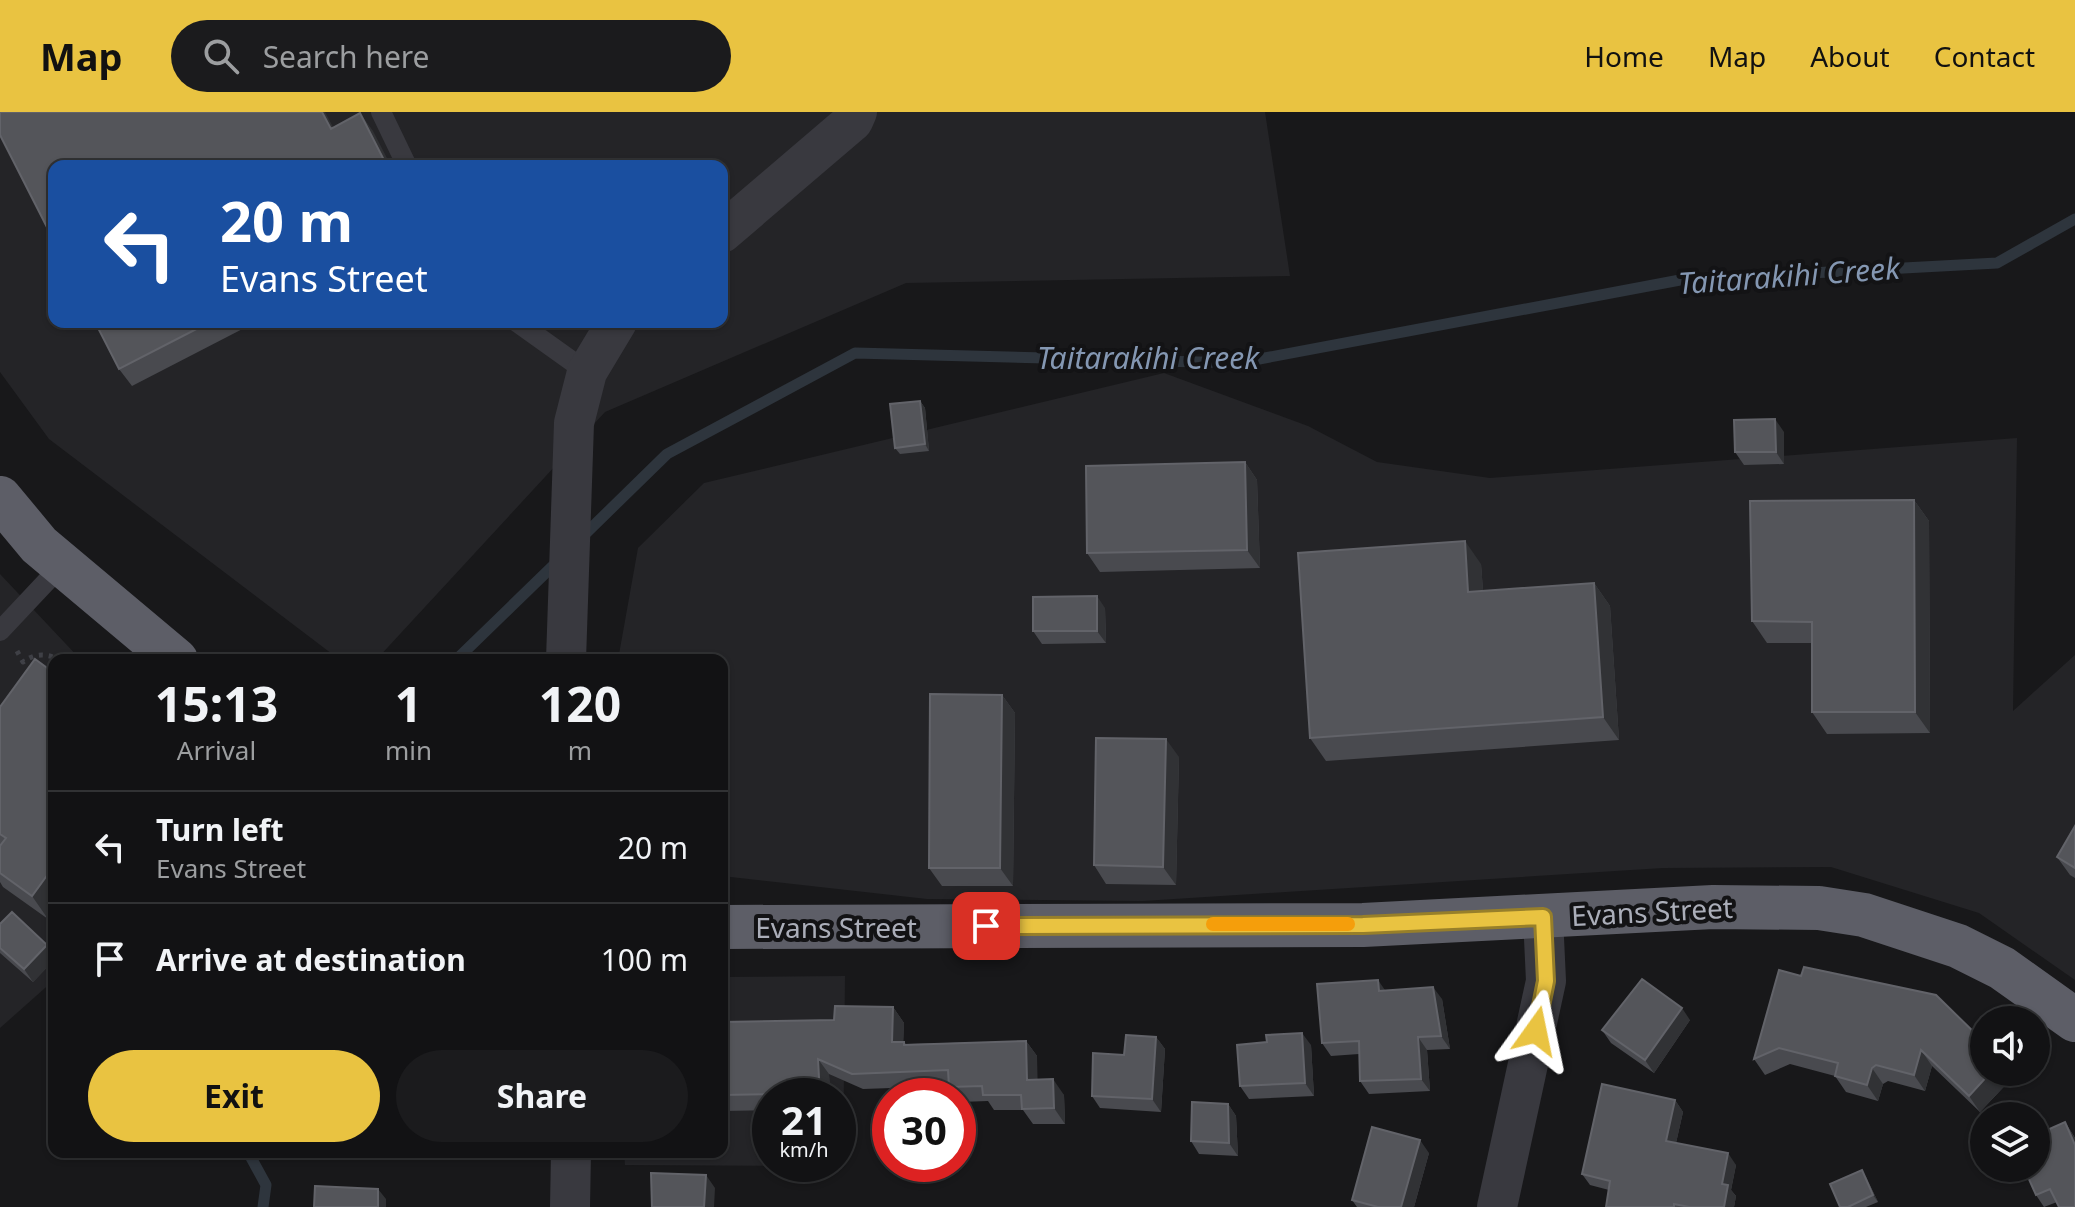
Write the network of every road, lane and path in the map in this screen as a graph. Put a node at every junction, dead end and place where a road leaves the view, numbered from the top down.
1 (381, 112) edge
2 (857, 112) edge
3 (404, 160) edge
4 (728, 228) edge
5 (525, 328) edge
6 (613, 328) edge
7 (587, 372) junction
8 (0, 498) edge
9 (62, 565) junction
10 (0, 631) edge
11 (169, 654) edge
12 (566, 654) edge
13 (20, 657) dead end
14 (48, 658) edge
15 (1543, 917) junction
16 (728, 927) edge
17 (2075, 1020) edge
18 (571, 1158) edge
19 (570, 1207) edge
20 (1497, 1207) edge

1 - 3 lane
2 - 4 street
5 - 7 lane
6 - 7 street
7 - 12 street
8 - 9 highway
9 - 10 lane
9 - 11 highway
13 - 14 path
15 - 16 highway, Evans Street
15 - 17 highway, Evans Street
15 - 20 street
18 - 19 street

